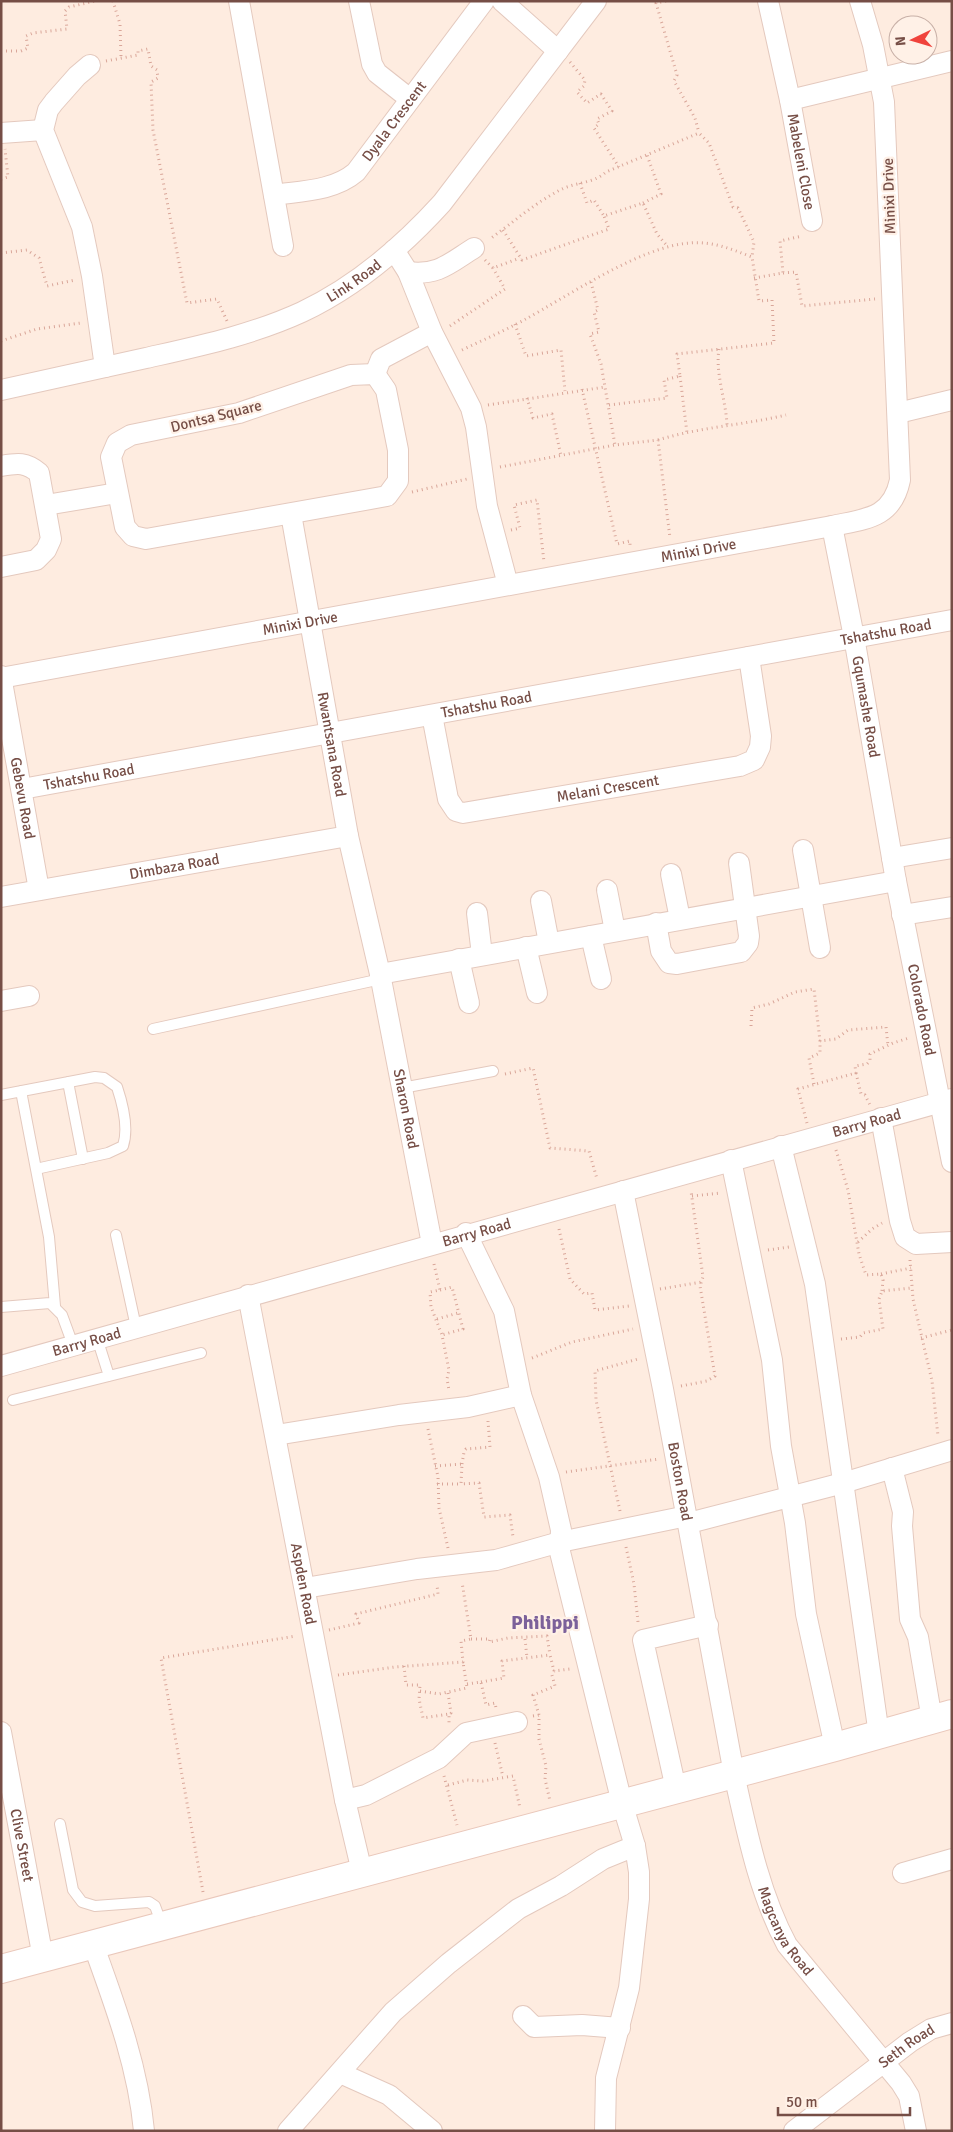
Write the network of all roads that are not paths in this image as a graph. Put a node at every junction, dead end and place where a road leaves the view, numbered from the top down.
1 (239, 1) edge
2 (359, 1) edge
3 (484, 1) edge
4 (502, 1) edge
5 (596, 1) edge
6 (768, 1) edge
7 (860, 1) edge
8 (558, 51) junction
9 (952, 61) edge
10 (90, 65) road end
11 (881, 79) junction
12 (410, 99) junction
13 (790, 100) junction
14 (43, 130) junction
15 (2, 133) edge
16 (274, 195) junction
17 (812, 221) road end
18 (283, 246) dead end
19 (474, 248) road end
20 (394, 250) junction
21 (408, 272) junction
22 (432, 332) junction
23 (105, 367) junction
24 (375, 374) junction
25 (1, 390) edge
26 (952, 400) edge
27 (898, 413) junction
28 (1, 466) edge
29 (117, 493) junction
30 (46, 505) junction
31 (291, 514) junction
32 (832, 526) junction
33 (1, 567) edge
34 (508, 585) junction
35 (952, 620) edge
36 (310, 621) junction
37 (854, 638) junction
38 (749, 657) junction
39 (1, 677) edge
40 (432, 715) junction
41 (330, 732) junction
42 (22, 789) junction
43 (348, 836) junction
44 (952, 848) edge
45 (803, 850) dead end
46 (892, 858) junction
47 (739, 863) dead end
48 (671, 874) dead end
49 (896, 881) junction
50 (39, 890) junction
51 (607, 890) dead end
52 (811, 895) junction
53 (1, 897) edge
54 (541, 900) dead end
55 (952, 907) edge
56 (745, 908) junction
57 (476, 913) dead end
58 (902, 915) junction
59 (680, 919) junction
60 (656, 923) junction
61 (615, 931) junction
62 (591, 936) junction
63 (549, 944) junction
64 (526, 948) junction
65 (820, 948) dead end
66 (482, 956) junction
67 (459, 959) junction
68 (380, 976) junction
69 (601, 979) dead end
70 (536, 993) dead end
71 (30, 996) dead end
72 (1, 1001) edge
73 (469, 1003) dead end
74 (153, 1029) dead end
75 (493, 1071) road end
76 (68, 1082) junction
77 (402, 1088) junction
78 (21, 1091) junction
79 (1, 1095) edge
80 (946, 1100) edge
81 (877, 1119) junction
82 (781, 1146) junction
83 (83, 1158) junction
84 (731, 1160) junction
85 (952, 1162) edge
86 (36, 1170) junction
87 (623, 1191) junction
88 (466, 1234) junction
89 (116, 1235) dead end
90 (952, 1242) edge
91 (432, 1244) junction
92 (248, 1295) junction
93 (55, 1306) junction
94 (1, 1307) edge
95 (136, 1327) junction
96 (97, 1338) junction
97 (73, 1345) junction
98 (201, 1353) dead end
99 (1, 1366) edge
100 (109, 1376) junction
101 (521, 1395) junction
102 (13, 1400) dead end
103 (276, 1436) junction
104 (945, 1452) edge
105 (892, 1468) junction
106 (843, 1483) junction
107 (790, 1496) junction
108 (688, 1519) junction
109 (560, 1542) junction
110 (305, 1588) junction
111 (708, 1624) junction
112 (942, 1717) edge
113 (502, 1724) road end
114 (1, 1732) edge
115 (879, 1735) junction
116 (835, 1747) junction
117 (734, 1774) junction
118 (676, 1789) junction
119 (346, 1800) junction
120 (622, 1803) junction
121 (60, 1824) dead end
122 (635, 1846) junction
123 (952, 1860) edge
124 (362, 1872) junction
125 (903, 1873) dead end
126 (162, 1926) junction
127 (93, 1944) junction
128 (42, 1958) junction
129 (1, 1969) edge
130 (523, 2016) dead end
131 (952, 2023) edge
132 (620, 2028) junction
133 (884, 2062) junction
134 (340, 2073) junction
135 (144, 2131) edge
136 (288, 2131) edge
137 (432, 2131) edge
138 (605, 2131) edge
139 (794, 2131) edge
140 (916, 2131) edge

1 - 16 street
2 - 12 street
3 - 12 street, Dyala Crescent
4 - 8 street
5 - 8 street, Link Road
6 - 13 street, Mabeleni Close
7 - 11 street, Minixi Drive
8 - 20 street, Link Road
9 - 11 street, Mabeleni Close
10 - 14 street
11 - 13 street, Mabeleni Close
11 - 27 street, Minixi Drive
12 - 16 street, Dyala Crescent
13 - 17 street, Mabeleni Close
14 - 15 street
14 - 23 street
16 - 18 street
19 - 21 street
20 - 21 street
20 - 23 street, Link Road
21 - 22 street
22 - 24 street
22 - 34 street
23 - 25 street, Link Road
24 - 29 street, Dontsa Square
24 - 31 street, Dontsa Square
26 - 27 street
27 - 32 street, Minixi Drive
28 - 30 street
29 - 30 street
29 - 31 street, Dontsa Square
30 - 33 street
31 - 36 street, Rwantsana Road
32 - 34 street, Minixi Drive
32 - 37 street, Gqumashe Road
34 - 36 street, Minixi Drive
35 - 37 street, Tshatshu Road
36 - 39 street, Minixi Drive
36 - 41 street, Rwantsana Road
37 - 38 street, Tshatshu Road
37 - 46 street, Gqumashe Road
38 - 40 street, Tshatshu Road
38 - 40 street, Melani Crescent
39 - 42 street, Gebevu Road
40 - 41 street, Tshatshu Road
41 - 42 street, Tshatshu Road
41 - 43 street, Rwantsana Road
42 - 50 street, Gebevu Road
43 - 50 street, Dimbaza Road
43 - 68 street, Rwantsana Road
44 - 46 street
45 - 52 street
46 - 49 street, Colorado Road
47 - 56 street
48 - 59 street
49 - 52 street
49 - 58 street, Colorado Road
50 - 53 street, Dimbaza Road
51 - 61 street
52 - 56 street
52 - 65 street
54 - 63 street
55 - 58 street
56 - 59 street
56 - 60 street
57 - 66 street
58 - 80 street, Colorado Road
59 - 60 street
60 - 61 street
61 - 62 street
62 - 63 street
62 - 69 street
63 - 64 street
64 - 66 street
64 - 70 street
66 - 67 street
67 - 68 street
67 - 73 street
68 - 74 lane
68 - 77 street, Sharon Road
71 - 72 street
75 - 77 lane
76 - 78 lane
76 - 83 lane
76 - 83 lane
77 - 91 street, Sharon Road
78 - 79 lane
78 - 86 lane
80 - 81 street, Barry Road
80 - 85 street, Colorado Road
81 - 82 street, Barry Road
81 - 90 street
82 - 84 street, Barry Road
82 - 106 street
83 - 86 lane
84 - 87 street, Barry Road
84 - 107 street
86 - 93 lane
87 - 88 street, Barry Road
87 - 108 street, Boston Road
88 - 91 street, Barry Road
88 - 101 street
89 - 95 lane
91 - 92 street, Barry Road
92 - 95 street, Barry Road
92 - 103 street, Aspden Road
93 - 94 lane
93 - 97 lane
95 - 96 street, Barry Road
96 - 97 street, Barry Road
96 - 100 lane
97 - 99 street, Barry Road
98 - 100 lane
100 - 102 lane
101 - 103 street
101 - 109 street
103 - 110 street, Aspden Road
104 - 105 street
105 - 106 street
105 - 112 street
106 - 107 street
106 - 115 street
107 - 108 street
107 - 116 street
108 - 109 street
108 - 111 street, Boston Road
109 - 110 street
109 - 120 street
110 - 119 street, Aspden Road
111 - 117 street, Boston Road
111 - 118 street
112 - 115 street
113 - 119 street
114 - 128 street, Clive Street
115 - 116 street
116 - 117 street
117 - 118 street
117 - 133 street, Magcanya Road
118 - 120 street
119 - 124 street, Aspden Road
120 - 122 street
120 - 124 street
121 - 126 lane
122 - 132 street
122 - 134 street
123 - 125 street
124 - 126 street
126 - 127 street
127 - 128 street
127 - 135 street
128 - 129 street
130 - 132 street
131 - 133 street, Seth Road
132 - 138 street
133 - 139 street, Seth Road
133 - 140 street, Magcanya Road
134 - 136 street
134 - 137 street

